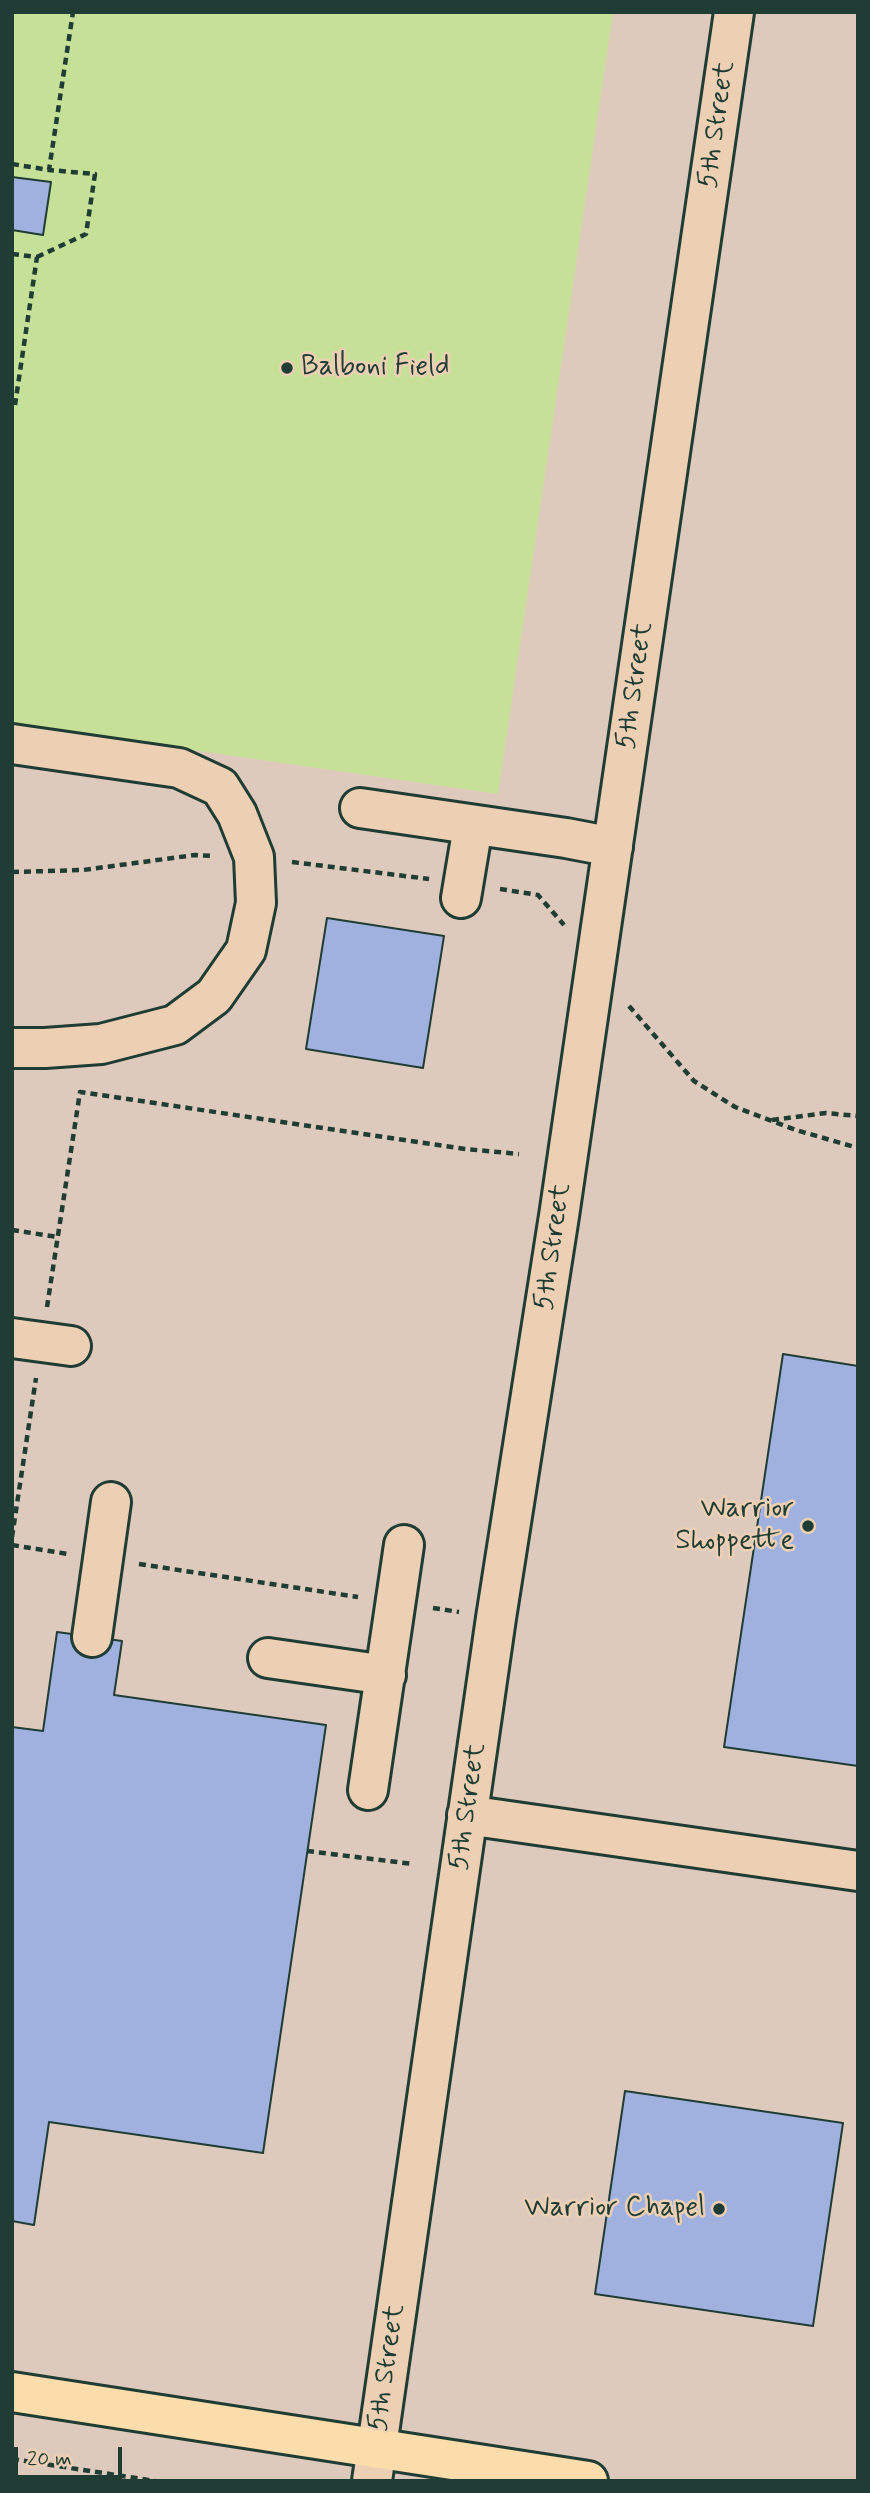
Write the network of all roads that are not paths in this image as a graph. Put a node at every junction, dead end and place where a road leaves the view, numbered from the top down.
1 (734, 12) edge
2 (12, 744) edge
3 (360, 808) dead end
4 (474, 826) junction
5 (613, 847) junction
6 (463, 891) road end
7 (12, 1048) edge
8 (111, 1502) dead end
9 (404, 1545) dead end
10 (92, 1637) dead end
11 (268, 1658) dead end
12 (386, 1675) junction
13 (368, 1790) dead end
14 (467, 1815) junction
15 (858, 1871) edge
16 (12, 2392) edge
17 (374, 2465) edge
18 (588, 2481) edge

1 - 5 street, 5th Street
2 - 7 street
3 - 4 street
4 - 5 street
4 - 6 street
5 - 14 street, 5th Street
8 - 10 street
9 - 12 street
11 - 12 street
12 - 13 street
14 - 15 street
14 - 17 street, 5th Street
16 - 17 main road
17 - 18 main road

